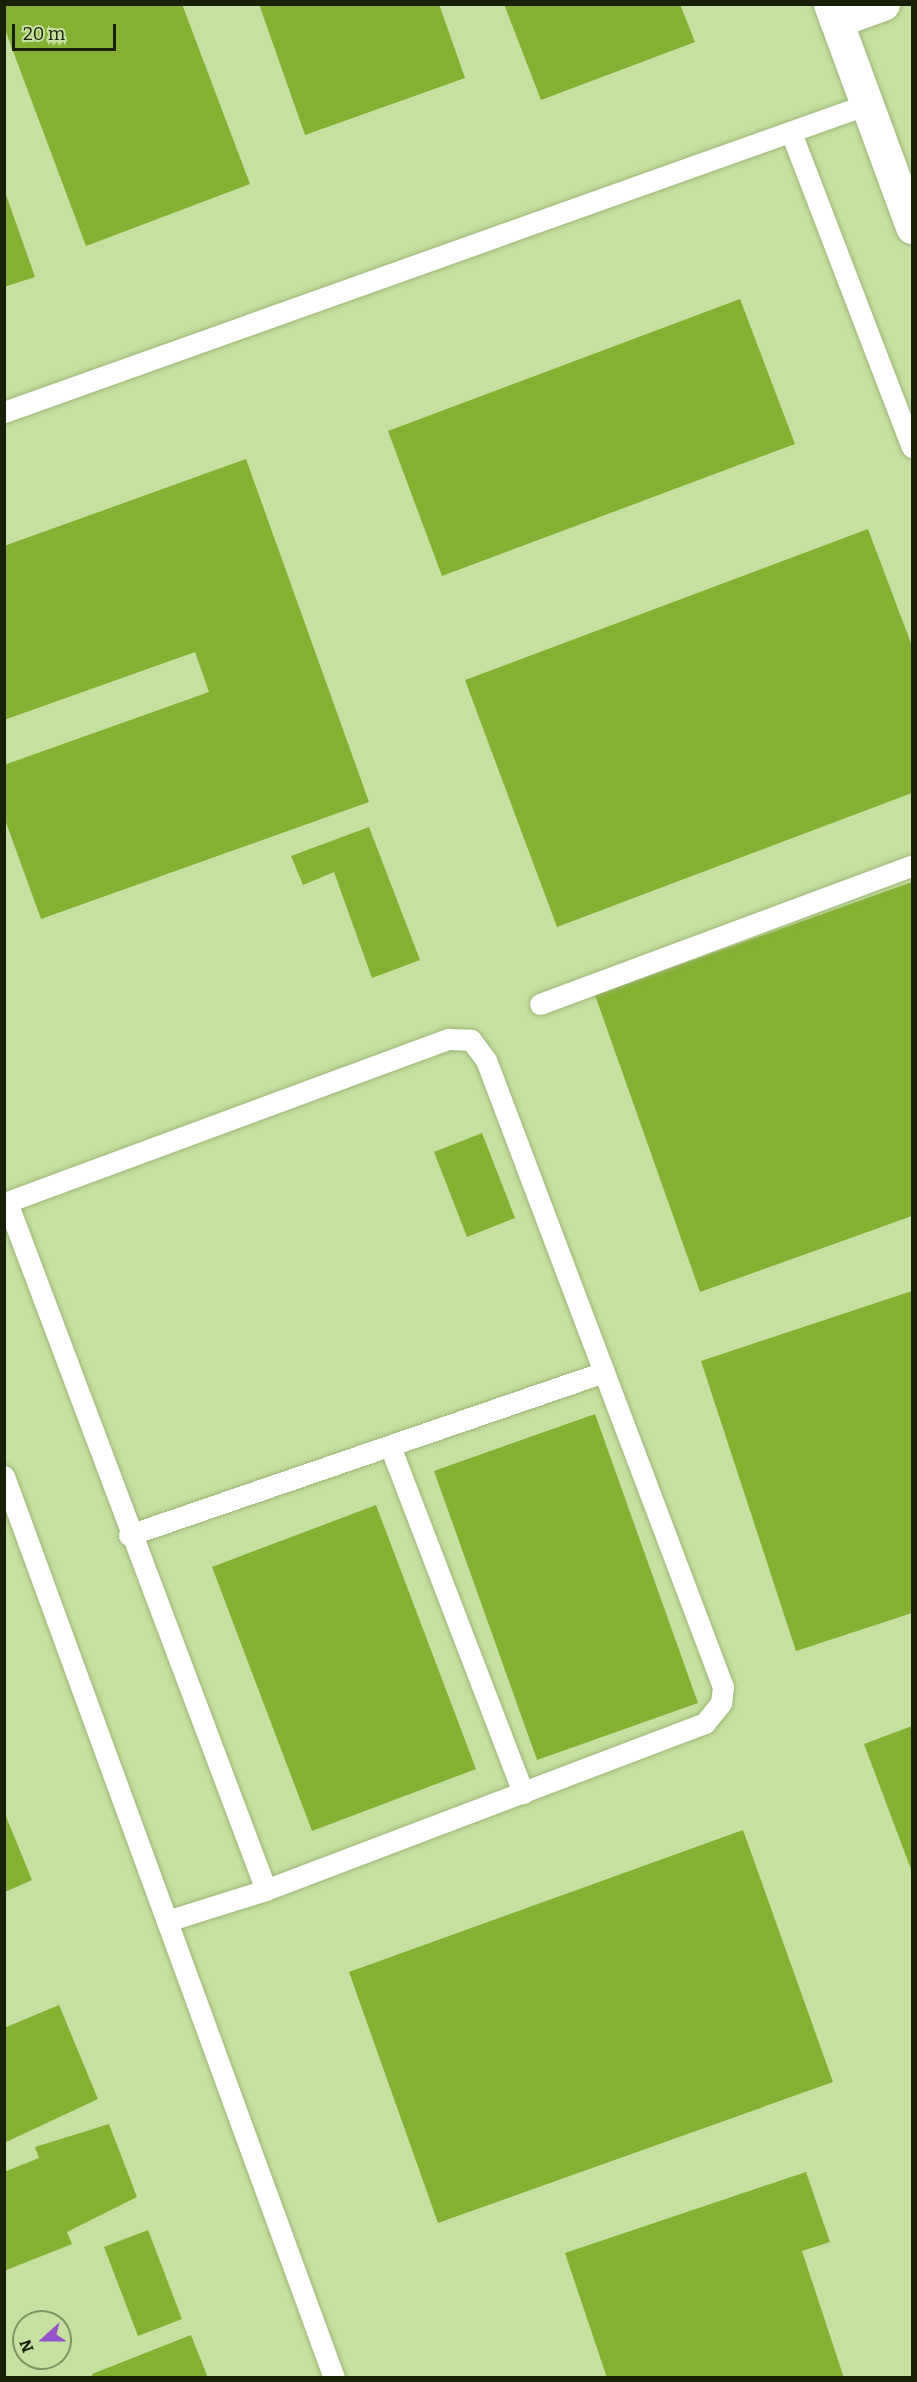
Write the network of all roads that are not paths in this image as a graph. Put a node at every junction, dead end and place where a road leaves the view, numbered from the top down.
1 (883, 4) edge
2 (833, 13) edge
3 (868, 104) junction
4 (792, 135) junction
5 (912, 226) edge
6 (4, 412) edge
7 (912, 447) edge
8 (912, 866) edge
9 (540, 1004) dead end
10 (6, 1203) edge
11 (604, 1372) junction
12 (390, 1446) junction
13 (4, 1476) edge
14 (129, 1535) junction
15 (523, 1793) junction
16 (266, 1890) junction
17 (167, 1921) junction
18 (334, 2378) edge

1 - 2 street
2 - 3 street
3 - 4 lane
3 - 5 street
4 - 6 lane
4 - 7 lane
8 - 9 lane
10 - 11 lane
10 - 14 lane
11 - 12 lane
11 - 15 lane
12 - 14 lane
12 - 15 lane
13 - 17 lane
14 - 16 lane
15 - 16 lane
16 - 17 lane
17 - 18 lane

